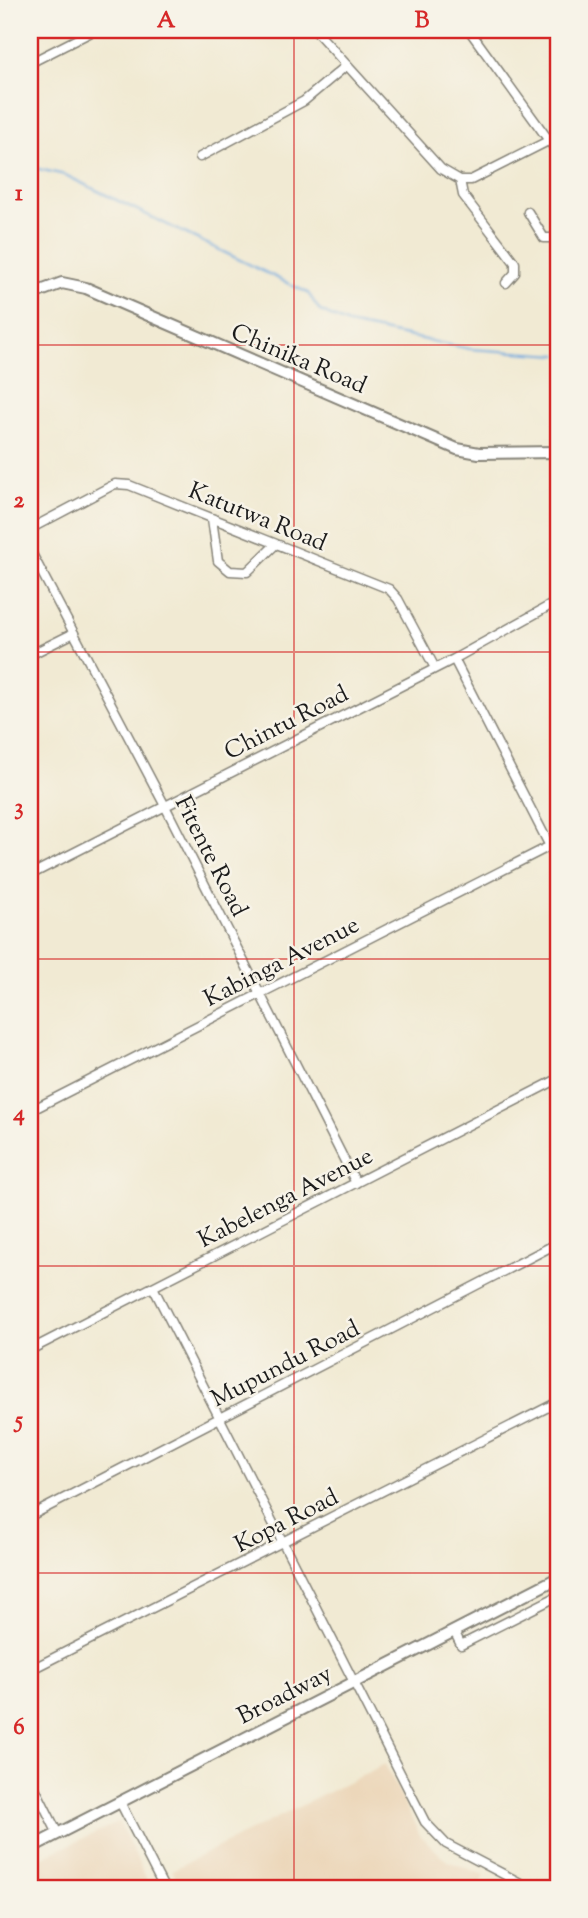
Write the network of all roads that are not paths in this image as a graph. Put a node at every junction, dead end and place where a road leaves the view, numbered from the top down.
1 (95, 30) edge
2 (315, 30) edge
3 (469, 30) edge
4 (30, 63) edge
5 (347, 65) junction
6 (558, 136) edge
7 (549, 140) junction
8 (558, 153) edge
9 (200, 157) dead end
10 (460, 180) junction
11 (528, 212) dead end
12 (558, 238) edge
13 (506, 283) dead end
14 (30, 295) edge
15 (558, 452) edge
16 (212, 519) junction
17 (30, 529) edge
18 (276, 544) junction
19 (30, 550) edge
20 (558, 601) edge
21 (74, 633) junction
22 (30, 655) edge
23 (454, 659) junction
24 (435, 668) junction
25 (165, 806) junction
26 (550, 846) junction
27 (558, 862) edge
28 (30, 875) edge
29 (261, 993) junction
30 (558, 1079) edge
31 (30, 1111) edge
32 (356, 1183) junction
33 (558, 1243) edge
34 (153, 1287) junction
35 (30, 1350) edge
36 (558, 1402) edge
37 (220, 1418) junction
38 (30, 1516) edge
39 (284, 1543) junction
40 (558, 1578) edge
41 (558, 1596) edge
42 (511, 1602) junction
43 (518, 1616) junction
44 (454, 1631) junction
45 (30, 1670) edge
46 (354, 1682) junction
47 (30, 1778) edge
48 (120, 1802) junction
49 (58, 1834) junction
50 (30, 1848) edge
51 (164, 1888) edge
52 (530, 1888) edge

1 - 4 street
2 - 5 street
3 - 7 street
5 - 9 street
5 - 10 street
6 - 7 street
7 - 8 street
7 - 10 street
10 - 13 street
11 - 12 street
14 - 15 main road, Chinika Road
16 - 17 street, Katutwa Road
16 - 18 street, Katutwa Road
16 - 18 street
18 - 24 street, Katutwa Road
19 - 21 street, Fitente Road
20 - 23 street, Chintu Road
21 - 22 street
21 - 25 street, Fitente Road
23 - 24 street, Chintu Road
23 - 26 street
24 - 25 street, Chintu Road
25 - 28 street, Chintu Road
25 - 29 street, Fitente Road
26 - 27 street
26 - 29 street, Kabinga Avenue
29 - 31 street, Kabinga Avenue
29 - 32 street, Fitente Road
30 - 32 street, Kabelenga Avenue
32 - 34 street, Kabelenga Avenue
33 - 37 street, Mupundu Road
34 - 35 street, Kabelenga Avenue
34 - 37 street
36 - 39 street, Kopa Road
37 - 38 street, Mupundu Road
37 - 39 street
39 - 45 street, Kopa Road
39 - 46 street
40 - 42 main road, Broadway
41 - 43 street
42 - 43 street
42 - 44 main road, Broadway
43 - 44 street
44 - 46 main road, Broadway
46 - 48 main road, Broadway
46 - 52 street
47 - 49 street
48 - 49 main road, Broadway
48 - 51 street
49 - 50 main road, Broadway

